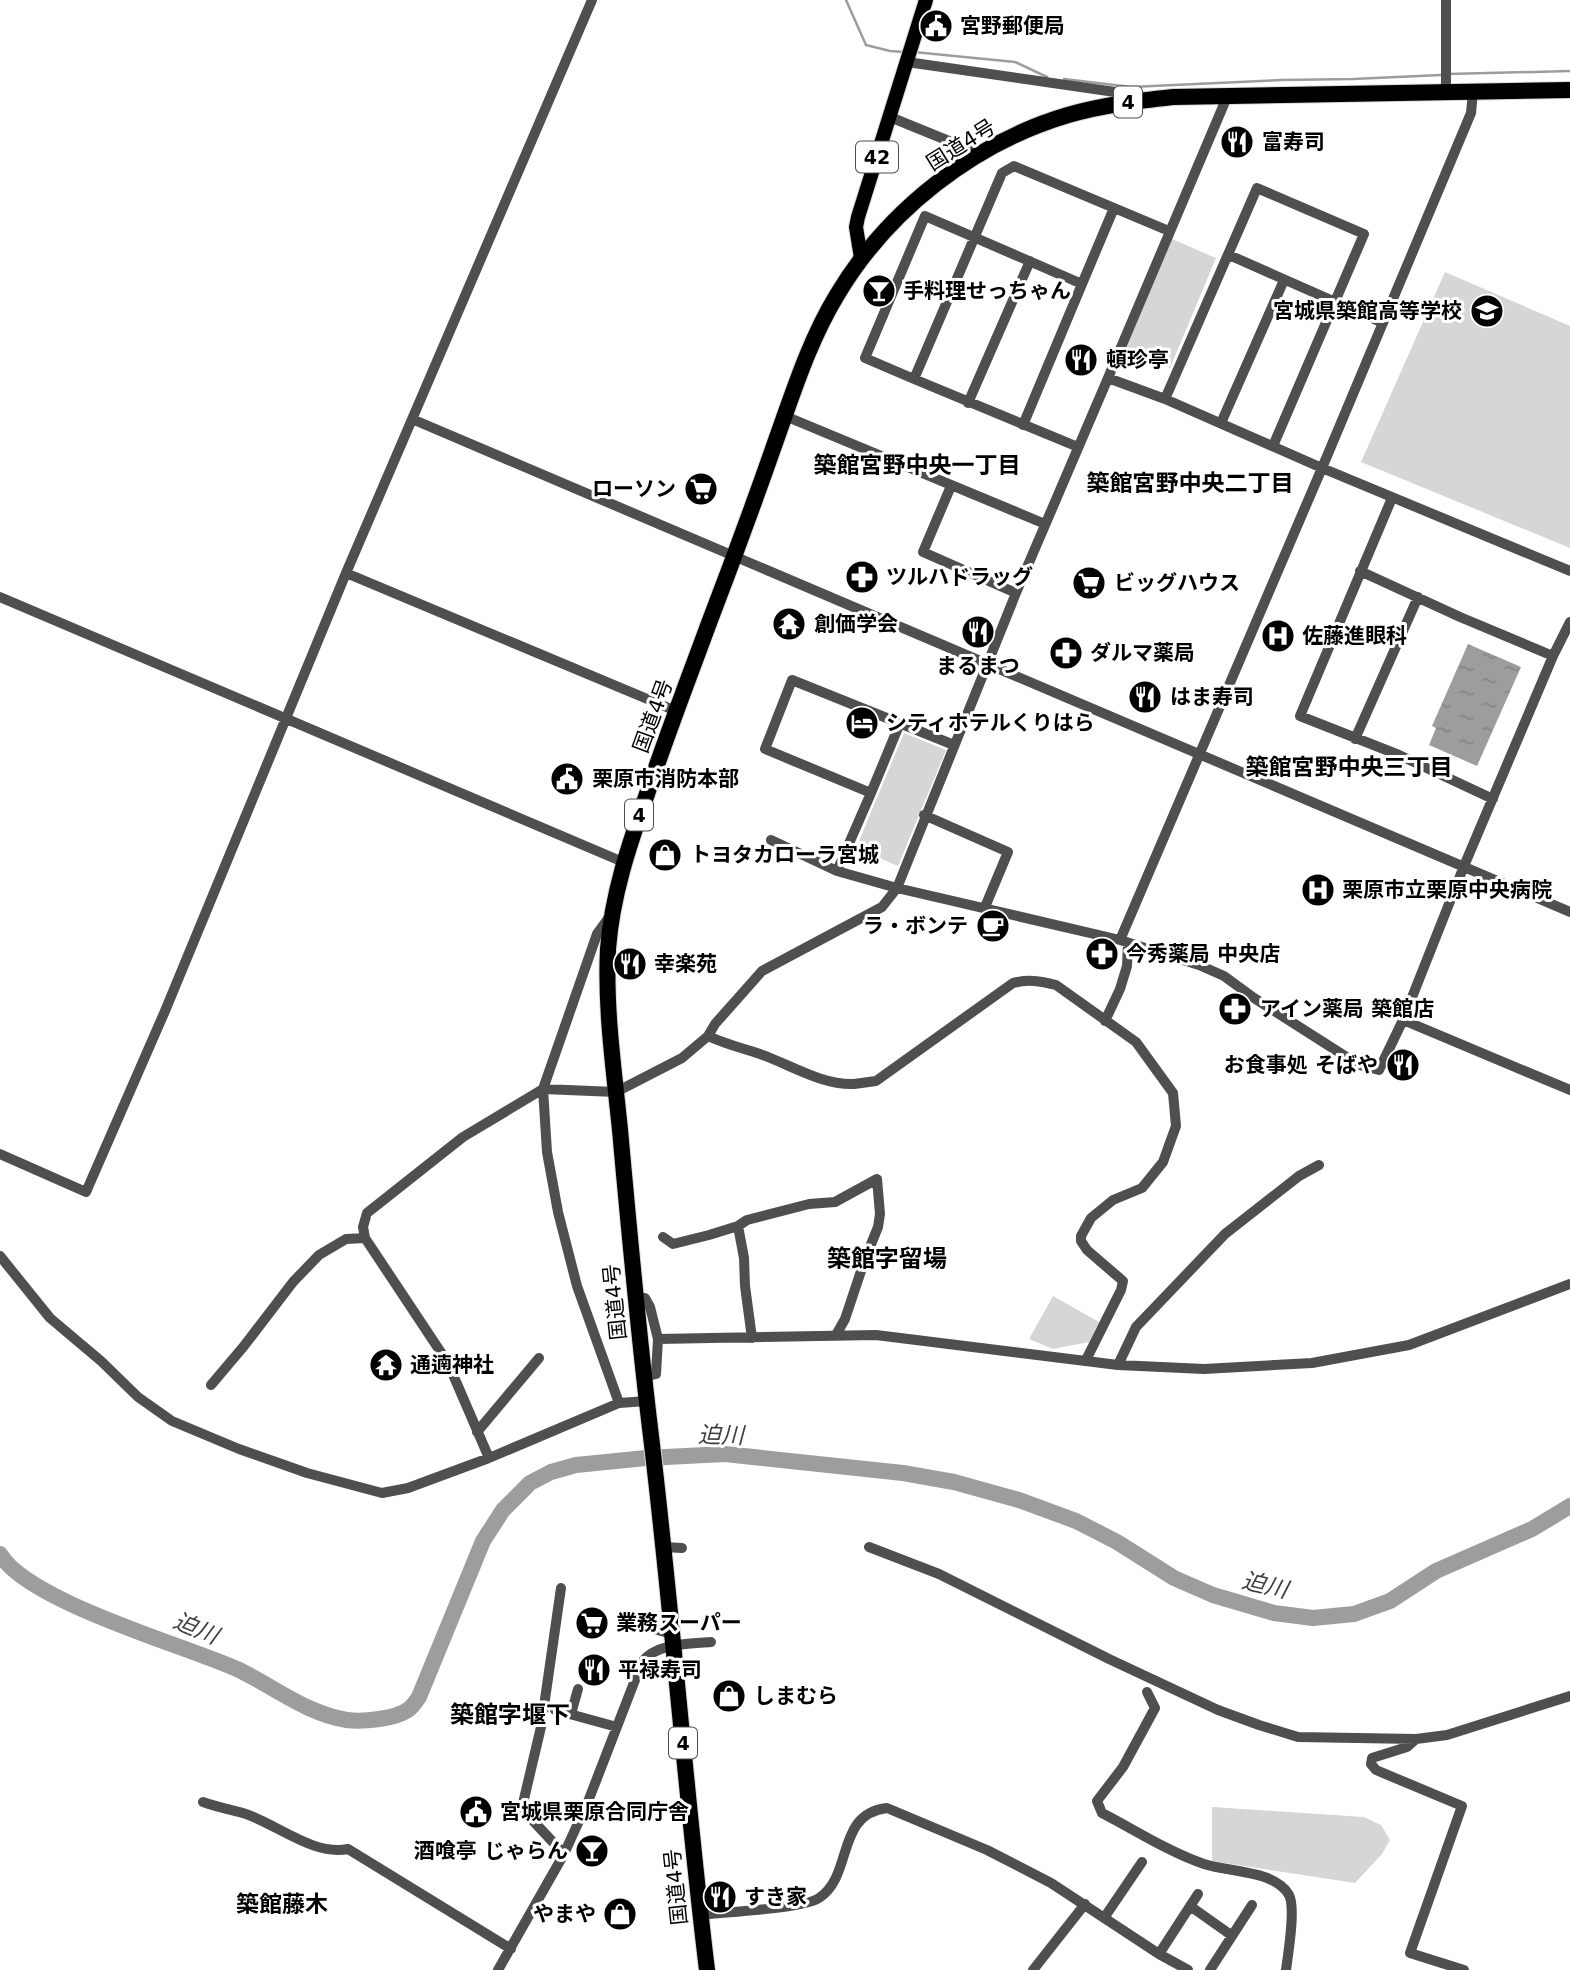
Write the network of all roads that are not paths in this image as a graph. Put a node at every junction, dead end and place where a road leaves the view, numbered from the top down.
1 (592, 0) edge
2 (926, 0) edge
3 (1446, 0) edge
4 (909, 55) junction
5 (1446, 80) junction
6 (1570, 90) edge
7 (1473, 92) junction
8 (1227, 97) junction
9 (1135, 101) junction
10 (890, 117) junction
11 (977, 156) junction
12 (1114, 208) junction
13 (1169, 232) junction
14 (974, 237) junction
15 (1229, 255) junction
16 (861, 258) junction
17 (1030, 261) junction
18 (1284, 280) junction
19 (1082, 284) junction
20 (1335, 302) junction
21 (1383, 323) junction
22 (1108, 378) junction
23 (914, 379) junction
24 (1165, 399) junction
25 (968, 403) junction
26 (785, 415) junction
27 (412, 419) junction
28 (1221, 422) junction
29 (1023, 425) junction
30 (1273, 446) junction
31 (1078, 447) junction
32 (1322, 468) junction
33 (951, 486) junction
34 (1392, 498) junction
35 (1045, 524) junction
36 (734, 557) junction
37 (1360, 571) junction
38 (1570, 571) edge
39 (346, 573) junction
40 (1016, 593) junction
41 (0, 597) edge
42 (1418, 597) junction
43 (1570, 622) edge
44 (1553, 656) junction
45 (987, 664) junction
46 (676, 711) junction
47 (287, 720) junction
48 (900, 723) junction
49 (1355, 739) junction
50 (954, 745) junction
51 (1199, 754) junction
52 (870, 793) junction
53 (1493, 799) junction
54 (925, 815) junction
55 (771, 840) dead end
56 (623, 862) junction
57 (1464, 866) junction
58 (837, 871) junction
59 (897, 888) junction
60 (985, 907) junction
61 (1570, 912) edge
62 (612, 913) junction
63 (1124, 941) junction
64 (1403, 1020) junction
65 (1105, 1021) junction
66 (708, 1036) junction
67 (543, 1088) junction
68 (1570, 1090) edge
69 (616, 1092) junction
70 (0, 1154) edge
71 (1319, 1165) dead end
72 (737, 1226) junction
73 (663, 1237) dead end
74 (365, 1238) junction
75 (0, 1256) edge
76 (1570, 1284) edge
77 (635, 1299) junction
78 (836, 1335) junction
79 (752, 1338) junction
80 (658, 1339) junction
81 (539, 1359) dead end
82 (1086, 1360) junction
83 (1118, 1365) junction
84 (644, 1377) junction
85 (211, 1385) dead end
86 (620, 1404) junction
87 (648, 1406) junction
88 (477, 1432) junction
89 (489, 1458) junction
90 (664, 1547) junction
91 (869, 1547) dead end
92 (682, 1548) dead end
93 (561, 1588) dead end
94 (643, 1626) dead end
95 (672, 1640) junction
96 (711, 1642) dead end
97 (578, 1689) dead end
98 (1147, 1692) dead end
99 (1570, 1696) edge
100 (555, 1710) dead end
101 (571, 1714) junction
102 (617, 1727) junction
103 (1416, 1739) junction
104 (203, 1802) dead end
105 (564, 1854) junction
106 (1142, 1862) dead end
107 (1198, 1894) dead end
108 (1086, 1904) junction
109 (1252, 1905) dead end
110 (1190, 1906) junction
111 (700, 1915) junction
112 (1104, 1918) junction
113 (1231, 1935) junction
114 (511, 1949) junction
115 (1158, 1954) junction
116 (498, 1970) edge
117 (707, 1970) edge
118 (1033, 1970) edge
119 (1188, 1970) edge
120 (1210, 1970) edge
121 (1286, 1970) edge
122 (1464, 1970) edge

1 - 27 street
2 - 4 main road, 42
3 - 5 street
4 - 9 street
4 - 10 main road, 42
5 - 7 highway, 国道4号 / 4
5 - 8 highway, 国道4号 / 4
6 - 7 highway, 国道4号 / 4
7 - 21 street
8 - 9 highway, 国道4号 / 4
8 - 13 street
9 - 11 highway, 国道4号 / 4
10 - 11 street
10 - 16 main road, 42
11 - 16 highway, 国道4号 / 4
12 - 13 street
12 - 14 street
12 - 19 street
13 - 22 street
14 - 17 street
14 - 23 street
14 - 23 street
15 - 18 street
15 - 20 street
15 - 24 street
16 - 26 highway, 国道4号 / 4
17 - 19 street
17 - 25 street
18 - 20 street
18 - 28 street
19 - 29 street
20 - 21 street
20 - 30 street
21 - 32 street
22 - 24 street
22 - 31 street
23 - 25 street
24 - 28 street
25 - 29 street
26 - 33 street
26 - 36 highway, 国道4号 / 4
27 - 36 street
27 - 39 street
28 - 30 street
29 - 31 street
30 - 32 street
31 - 35 street
32 - 34 street
32 - 51 street
33 - 35 street
33 - 40 street
34 - 37 street
34 - 38 street
35 - 40 street
36 - 45 street
36 - 46 highway, 国道4号 / 4
37 - 42 street
37 - 49 street
39 - 46 street
39 - 47 street
40 - 45 street
41 - 47 street
42 - 44 street
42 - 49 street
43 - 44 street
44 - 53 street
45 - 50 street
45 - 51 street
46 - 56 highway, 国道4号 / 4
47 - 56 street
47 - 70 street
48 - 50 street
48 - 52 street
48 - 52 street
49 - 53 street
50 - 54 street
51 - 57 street
51 - 63 street
52 - 58 street
53 - 57 street
54 - 59 street
54 - 60 street
55 - 58 street
56 - 62 highway, 国道4号 / 4
57 - 61 street
57 - 64 street
58 - 59 street
59 - 60 street
59 - 66 street
60 - 63 street
62 - 67 street
62 - 69 highway, 国道4号 / 4
63 - 64 street
63 - 65 street
64 - 68 street
65 - 66 street
65 - 82 street
66 - 69 street
67 - 69 street
67 - 74 street
67 - 86 street
69 - 77 highway, 国道4号 / 4
71 - 83 street
72 - 73 street
72 - 78 street
72 - 79 street
74 - 85 street
74 - 88 street
75 - 89 street
76 - 83 street
77 - 80 street
77 - 84 highway, 国道4号 / 4
78 - 79 street
78 - 82 street
79 - 80 street
80 - 84 street
81 - 88 street
82 - 83 street
84 - 87 highway, 国道4号 / 4
86 - 87 street
86 - 89 street
87 - 90 highway, 国道4号 / 4
88 - 89 street
90 - 92 street
90 - 95 highway, 国道4号 / 4
91 - 103 street
93 - 105 street
94 - 95 street
95 - 96 street
95 - 102 street
95 - 111 highway, 国道4号 / 4
97 - 101 street
98 - 121 street
99 - 103 street
100 - 101 street
101 - 102 street
102 - 105 street
103 - 122 street
104 - 114 street
105 - 114 street
106 - 112 street
107 - 110 street
108 - 111 street
108 - 112 street
108 - 118 street
109 - 113 street
110 - 113 street
110 - 115 street
111 - 117 highway, 国道4号 / 4
112 - 115 street
113 - 120 street
114 - 116 street
115 - 119 street

